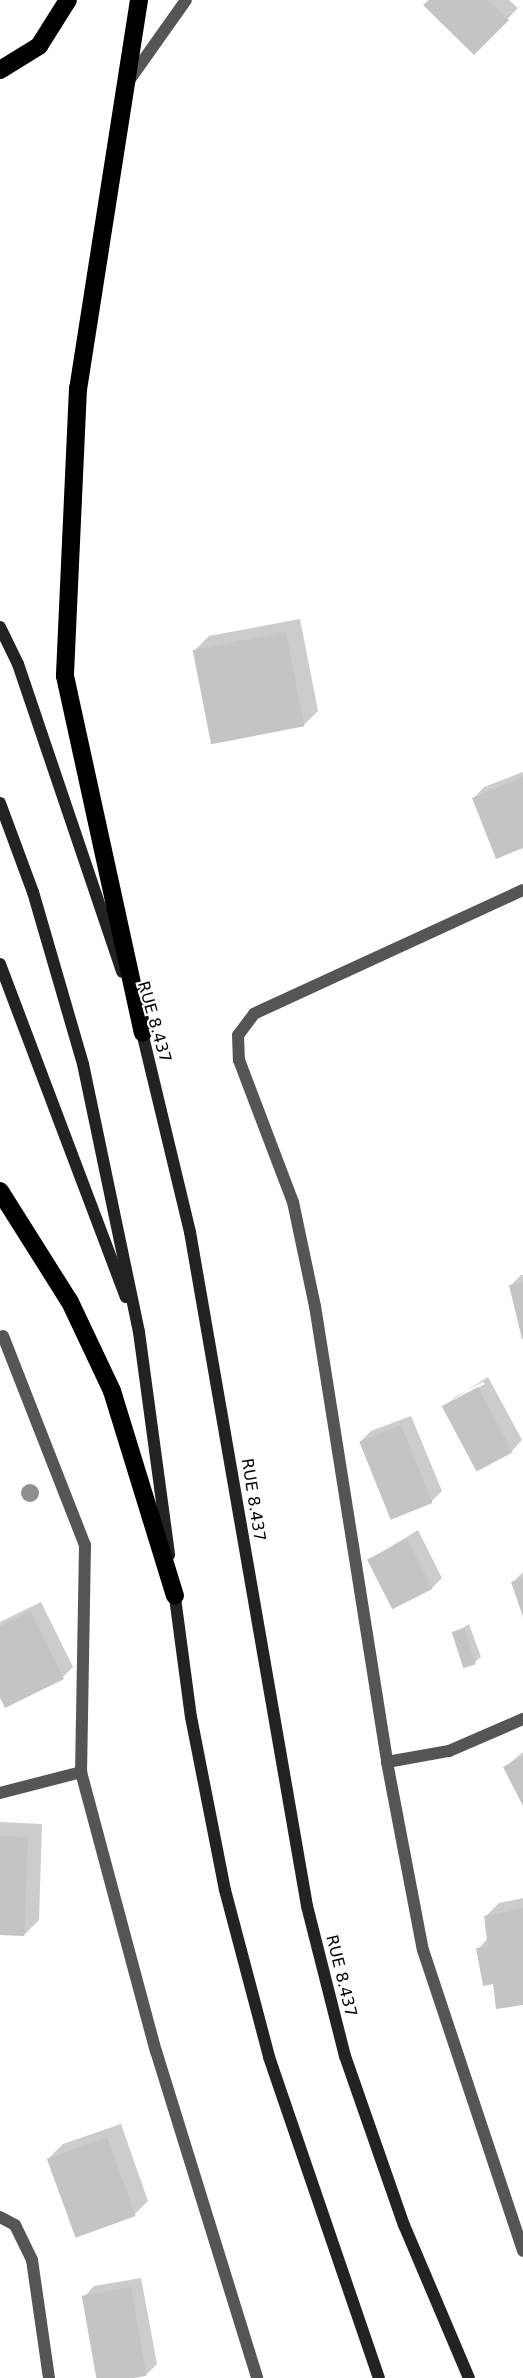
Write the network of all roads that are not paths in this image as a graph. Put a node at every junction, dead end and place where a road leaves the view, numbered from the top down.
1 (68, 0) edge
2 (140, 0) edge
3 (186, 0) edge
4 (0, 70) edge
5 (124, 88) junction
6 (0, 627) edge
7 (0, 803) edge
8 (523, 890) edge
9 (0, 964) edge
10 (143, 1033) junction
11 (0, 1191) edge
12 (139, 1332) junction
13 (3, 1336) dead end
14 (175, 1596) junction
15 (523, 1719) edge
16 (387, 1762) junction
17 (81, 1772) junction
18 (0, 1793) edge
19 (0, 2217) edge
20 (523, 2251) edge
21 (49, 2378) edge
22 (256, 2378) edge
23 (379, 2378) edge
24 (469, 2378) edge

1 - 4 highway
2 - 5 highway
3 - 5 street
5 - 10 highway
6 - 10 main road, RUE 8.437
7 - 12 main road
8 - 16 street
9 - 12 main road
10 - 24 main road, RUE 8.437
11 - 14 highway
12 - 14 main road
13 - 17 street
14 - 23 main road
15 - 16 street
16 - 20 street
17 - 18 street
17 - 22 street
19 - 21 street

